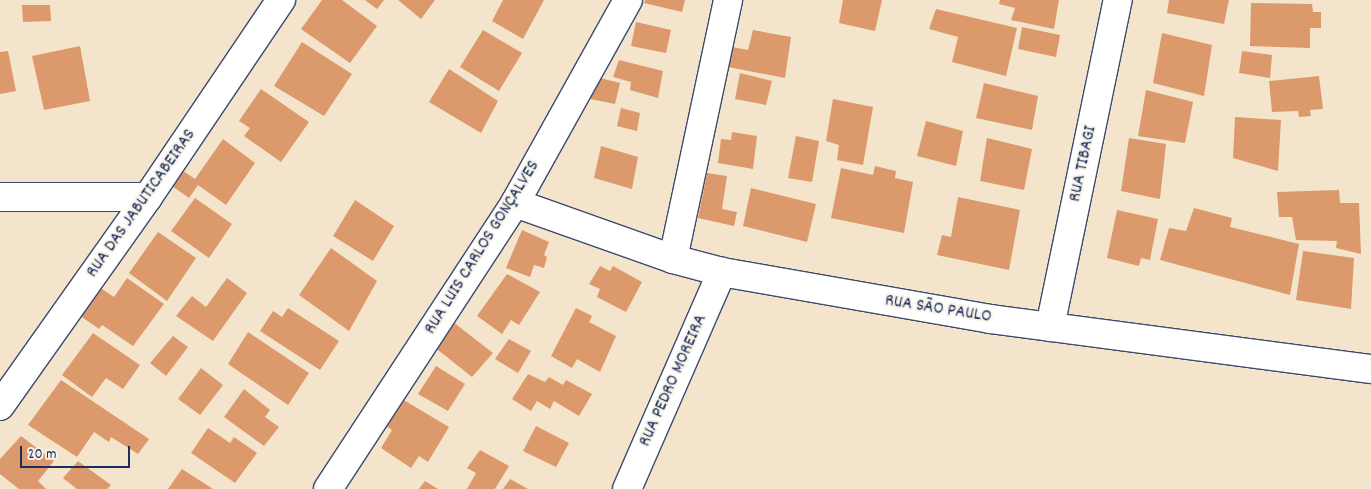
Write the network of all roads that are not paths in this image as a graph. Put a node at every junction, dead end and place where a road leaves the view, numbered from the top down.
1 (281, 0) edge
2 (628, 0) edge
3 (728, 0) edge
4 (1118, 0) edge
5 (0, 197) edge
6 (148, 197) junction
7 (515, 203) junction
8 (673, 259) junction
9 (722, 272) junction
10 (1050, 327) junction
11 (1371, 369) edge
12 (0, 406) edge
13 (328, 489) edge
14 (627, 489) edge

1 - 6 street, RUA DAS JABUTICABEIRAS
2 - 7 street, RUA LUIS CARLOS GONÇALVES
3 - 8 street
4 - 10 street, RUA TIBAGI
5 - 6 street
6 - 12 street, RUA DAS JABUTICABEIRAS
7 - 8 street, RUA SÃO PAULO
7 - 13 street, RUA LUIS CARLOS GONÇALVES
8 - 9 street, RUA SÃO PAULO
9 - 10 street, RUA SÃO PAULO
9 - 14 street, RUA PEDRO MOREIRA
10 - 11 street, RUA SÃO PAULO

